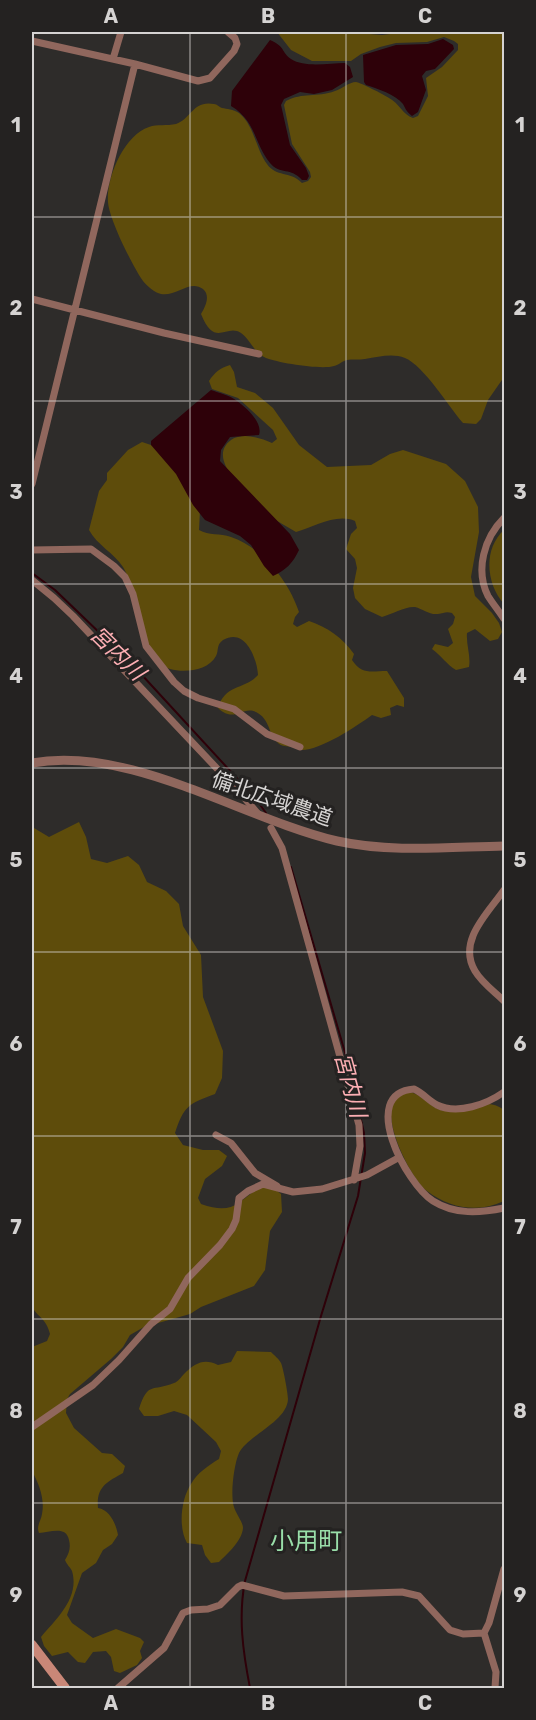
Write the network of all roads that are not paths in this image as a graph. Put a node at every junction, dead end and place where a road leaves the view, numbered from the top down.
1 (121, 32) edge
2 (228, 32) edge
3 (32, 41) edge
4 (113, 59) junction
5 (135, 64) junction
6 (32, 300) edge
7 (74, 310) junction
8 (259, 354) dead end
9 (32, 484) edge
10 (504, 518) edge
11 (32, 550) edge
12 (32, 580) edge
13 (504, 619) edge
14 (300, 747) dead end
15 (33, 761) edge
16 (263, 817) junction
17 (270, 828) dead end
18 (504, 846) edge
19 (504, 890) edge
20 (504, 1001) edge
21 (504, 1092) edge
22 (216, 1136) dead end
23 (398, 1158) junction
24 (359, 1178) junction
25 (279, 1188) junction
26 (504, 1208) edge
27 (32, 1427) edge
28 (504, 1569) edge
29 (484, 1633) junction
30 (32, 1645) edge
31 (66, 1689) edge
32 (118, 1689) edge
33 (495, 1689) edge

1 - 4 street
2 - 5 street
3 - 4 street
4 - 5 street
5 - 7 street
6 - 7 street
7 - 8 street
7 - 9 street
10 - 13 street
11 - 14 street
12 - 16 street
15 - 16 street, 備北広域農道
16 - 18 street, 備北広域農道
17 - 24 street
19 - 20 street
21 - 23 street
22 - 25 street
23 - 24 street
23 - 26 street
24 - 25 street
25 - 27 street
28 - 29 street
29 - 32 street
29 - 33 street
30 - 31 main road

